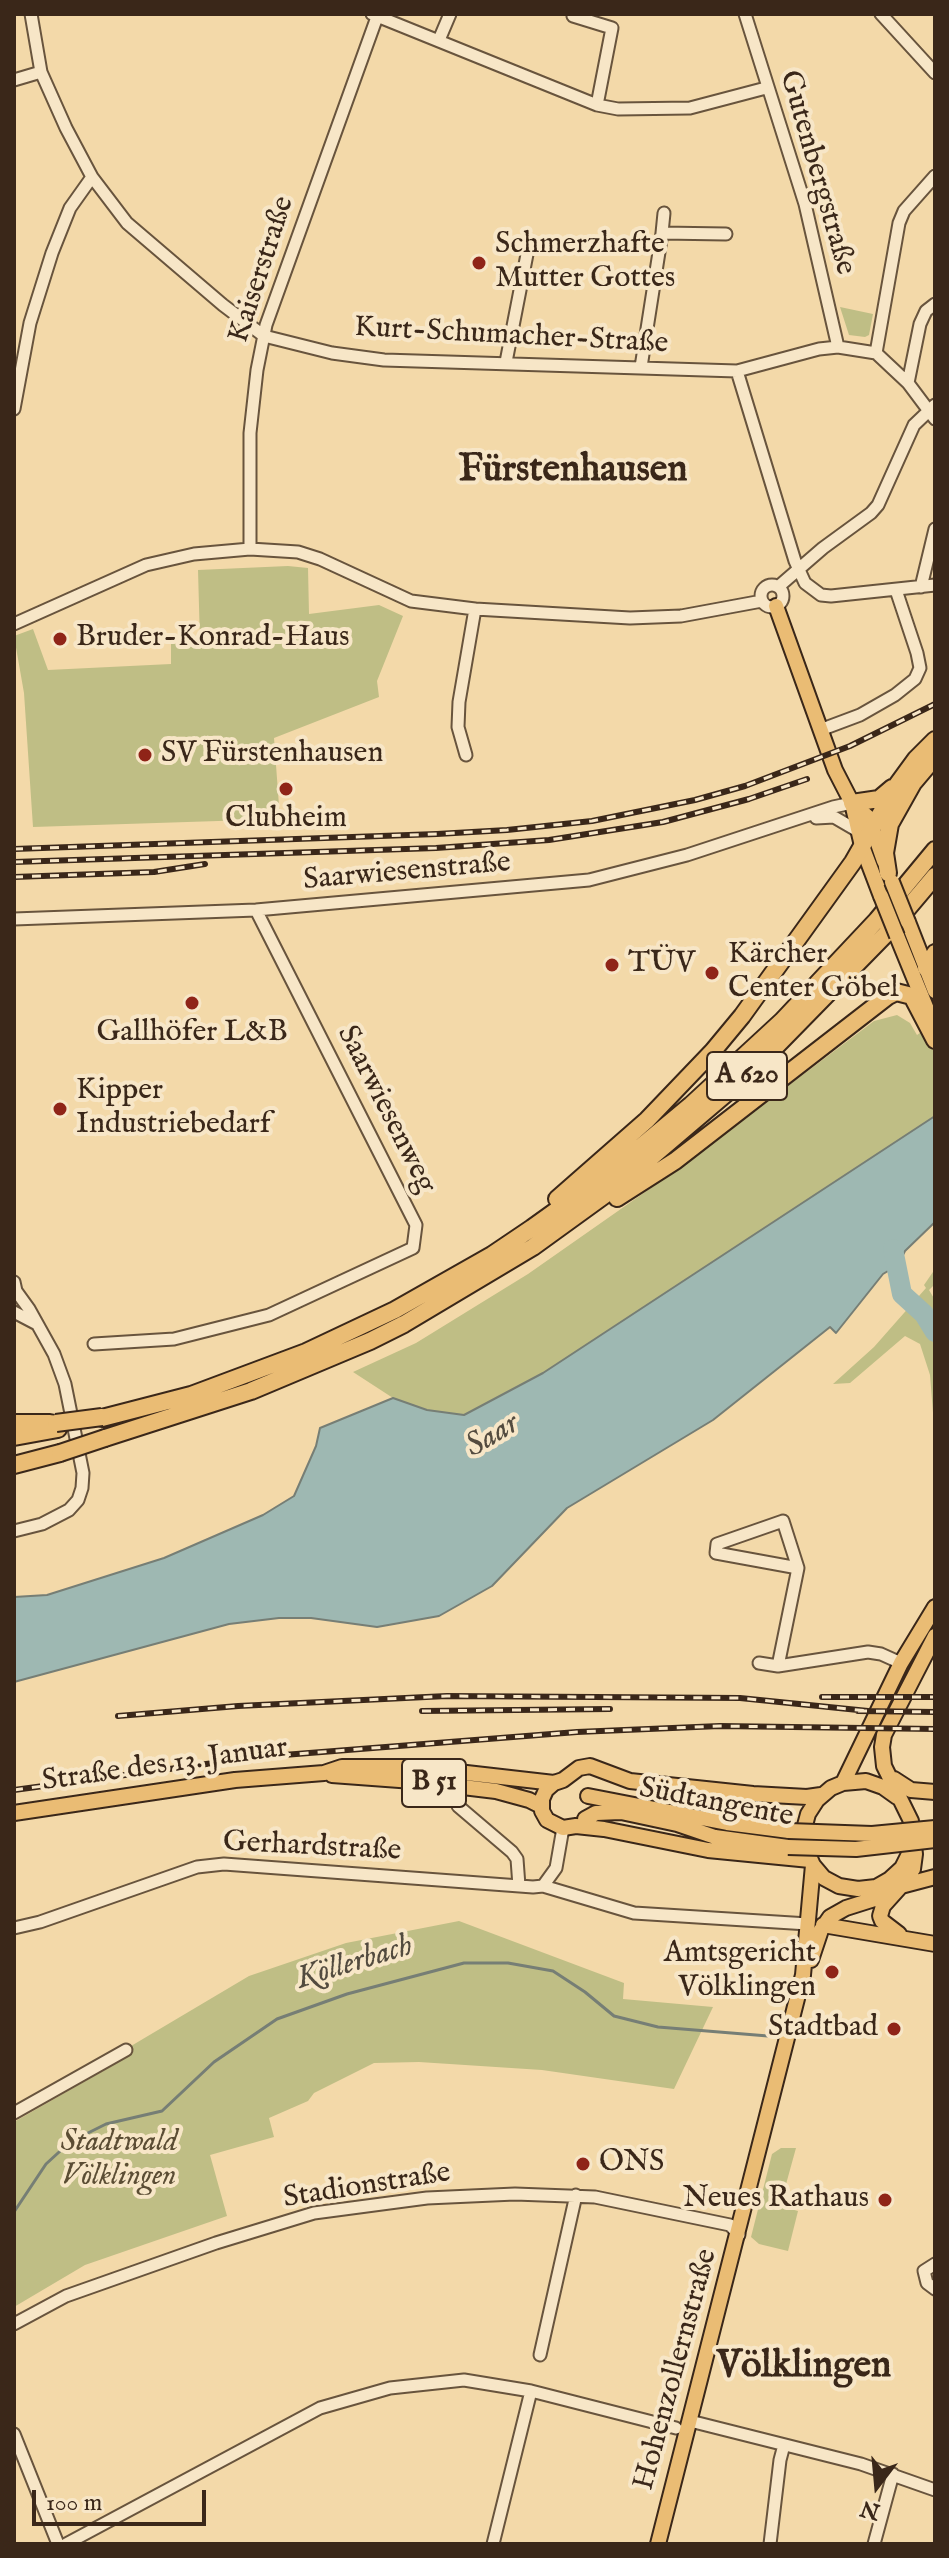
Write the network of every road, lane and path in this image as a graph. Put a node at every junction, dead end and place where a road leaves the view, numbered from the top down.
1 (31, 14) edge
2 (450, 14) edge
3 (745, 14) edge
4 (881, 14) edge
5 (374, 15) edge
6 (573, 16) edge
7 (439, 40) junction
8 (41, 72) junction
9 (935, 73) edge
10 (14, 80) edge
11 (766, 88) junction
12 (597, 105) junction
13 (935, 176) edge
14 (92, 177) junction
15 (664, 213) dead end
16 (662, 233) junction
17 (726, 234) dead end
18 (529, 244) dead end
19 (935, 304) edge
20 (264, 336) junction
21 (838, 347) junction
22 (876, 353) junction
23 (506, 362) junction
24 (641, 367) junction
25 (737, 371) junction
26 (908, 383) junction
27 (14, 409) edge
28 (933, 411) edge
29 (935, 529) edge
30 (250, 549) junction
31 (798, 569) junction
32 (935, 585) edge
33 (778, 587) junction
34 (921, 587) junction
35 (896, 590) junction
36 (769, 604) junction
37 (475, 609) junction
38 (14, 624) edge
39 (820, 730) junction
40 (935, 740) edge
41 (466, 755) dead end
42 (935, 757) edge
43 (897, 785) junction
44 (852, 803) junction
45 (795, 821) junction
46 (864, 835) junction
47 (935, 850) edge
48 (935, 876) edge
49 (890, 878) junction
50 (256, 910) junction
51 (14, 919) edge
52 (935, 953) edge
53 (926, 968) junction
54 (935, 991) edge
55 (931, 1022) edge
56 (935, 1040) edge
57 (533, 1247) junction
58 (492, 1255) junction
59 (15, 1291) edge
60 (14, 1312) edge
61 (35, 1323) junction
62 (94, 1344) dead end
63 (14, 1423) edge
64 (103, 1427) junction
65 (14, 1437) edge
66 (58, 1437) junction
67 (14, 1453) edge
68 (14, 1465) edge
69 (14, 1531) edge
70 (798, 1568) junction
71 (935, 1607) edge
72 (935, 1636) edge
73 (759, 1663) dead end
74 (901, 1663) junction
75 (778, 1666) junction
76 (324, 1773) junction
77 (887, 1774) junction
78 (558, 1782) junction
79 (843, 1783) junction
80 (935, 1792) edge
81 (821, 1795) junction
82 (588, 1796) junction
83 (458, 1806) dead end
84 (541, 1806) junction
85 (907, 1810) junction
86 (14, 1813) edge
87 (574, 1824) junction
88 (935, 1828) edge
89 (913, 1838) junction
90 (788, 1839) junction
91 (935, 1840) edge
92 (812, 1862) junction
93 (935, 1877) edge
94 (519, 1886) junction
95 (543, 1886) junction
96 (901, 1886) junction
97 (815, 1924) junction
98 (14, 1928) edge
99 (907, 1937) junction
100 (935, 1944) edge
101 (126, 2050) dead end
102 (14, 2113) edge
103 (576, 2195) junction
104 (739, 2235) junction
105 (930, 2268) edge
106 (935, 2289) edge
107 (14, 2324) edge
108 (540, 2355) dead end
109 (531, 2391) junction
110 (690, 2421) junction
111 (676, 2428) dead end
112 (14, 2434) edge
113 (784, 2445) junction
114 (18, 2455) edge
115 (893, 2474) junction
116 (935, 2490) edge
117 (58, 2544) edge
118 (66, 2544) edge
119 (493, 2544) edge
120 (658, 2544) edge
121 (770, 2544) edge
122 (874, 2544) edge

1 - 8 street, Kurt-Schumacher-Straße
2 - 7 street
3 - 11 street, Gutenbergstraße
4 - 9 street
5 - 7 street
5 - 20 street, Kaiserstraße
6 - 12 street
7 - 12 street
8 - 10 street
8 - 14 street, Kurt-Schumacher-Straße
11 - 12 street
11 - 21 street, Gutenbergstraße
13 - 22 street
14 - 20 street, Kurt-Schumacher-Straße
14 - 27 street
15 - 16 street
16 - 17 street
16 - 24 street
18 - 23 street
19 - 26 street
20 - 23 street, Kurt-Schumacher-Straße
20 - 30 street, Kaiserstraße
21 - 22 street, Kurt-Schumacher-Straße
21 - 25 street, Kurt-Schumacher-Straße
22 - 26 street
23 - 24 street, Kurt-Schumacher-Straße
24 - 25 street, Kurt-Schumacher-Straße
25 - 31 street
26 - 28 street
28 - 31 street
29 - 34 street
30 - 37 street
30 - 38 street
31 - 33 street
31 - 35 street
32 - 34 street
33 - 36 street
33 - 36 street
34 - 35 street
35 - 39 street
36 - 37 street
36 - 39 main road
37 - 41 street
39 - 44 main road
40 - 43 highway
42 - 49 highway
43 - 44 highway
43 - 46 highway
44 - 45 street, Saarwiesenstraße
44 - 46 main road
45 - 46 street, Saarwiesenstraße
45 - 50 street, Saarwiesenstraße
46 - 49 main road
46 - 55 main road, bridge
46 - 58 highway
47 - 58 highway, A 620
48 - 57 highway, A 620
49 - 53 main road, bridge
50 - 51 street, Saarwiesenstraße
50 - 62 street, Saarwiesenweg
52 - 53 highway
53 - 54 main road
55 - 56 highway
55 - 57 highway
57 - 64 highway, A 620
58 - 64 highway, A 620
59 - 61 street
60 - 61 street
61 - 69 street
63 - 66 highway
64 - 66 highway, A 620, bridge
64 - 66 highway, bridge
65 - 66 highway, A 620
66 - 67 highway, A 620
66 - 68 highway
70 - 70 street
70 - 75 street
71 - 74 main road
72 - 77 main road
73 - 75 street
74 - 75 street
74 - 79 main road
76 - 78 main road, Straße des 13. Januar
76 - 84 main road, Straße des 13. Januar / B 51
76 - 86 main road, Straße des 13. Januar
77 - 80 main road
77 - 85 main road
78 - 81 main road
78 - 82 main road
78 - 84 main road
79 - 81 main road
79 - 85 main road
81 - 92 main road
82 - 87 main road
82 - 90 main road, Südtangente
83 - 94 street
84 - 87 main road
85 - 89 main road
87 - 90 main road, Südtangente
87 - 92 main road
87 - 95 street
88 - 90 main road, Südtangente, bridge
89 - 92 main road
89 - 96 main road
90 - 91 main road, Südtangente, bridge
92 - 97 main road
93 - 96 main road
94 - 95 street, Gerhardstraße
94 - 98 street, Gerhardstraße
95 - 97 street, Gerhardstraße
96 - 97 main road
96 - 99 main road
97 - 99 main road
97 - 104 main road, Hohenzollernstraße
99 - 100 main road
101 - 102 street
103 - 104 street, Stadionstraße
103 - 107 street, Stadionstraße
103 - 108 street
104 - 110 main road, Hohenzollernstraße
105 - 106 street
109 - 111 street
109 - 118 street
109 - 119 street
110 - 113 street
110 - 120 main road, Hohenzollernstraße
112 - 114 street
113 - 115 street
113 - 121 street
114 - 117 street
115 - 116 street
115 - 122 street

